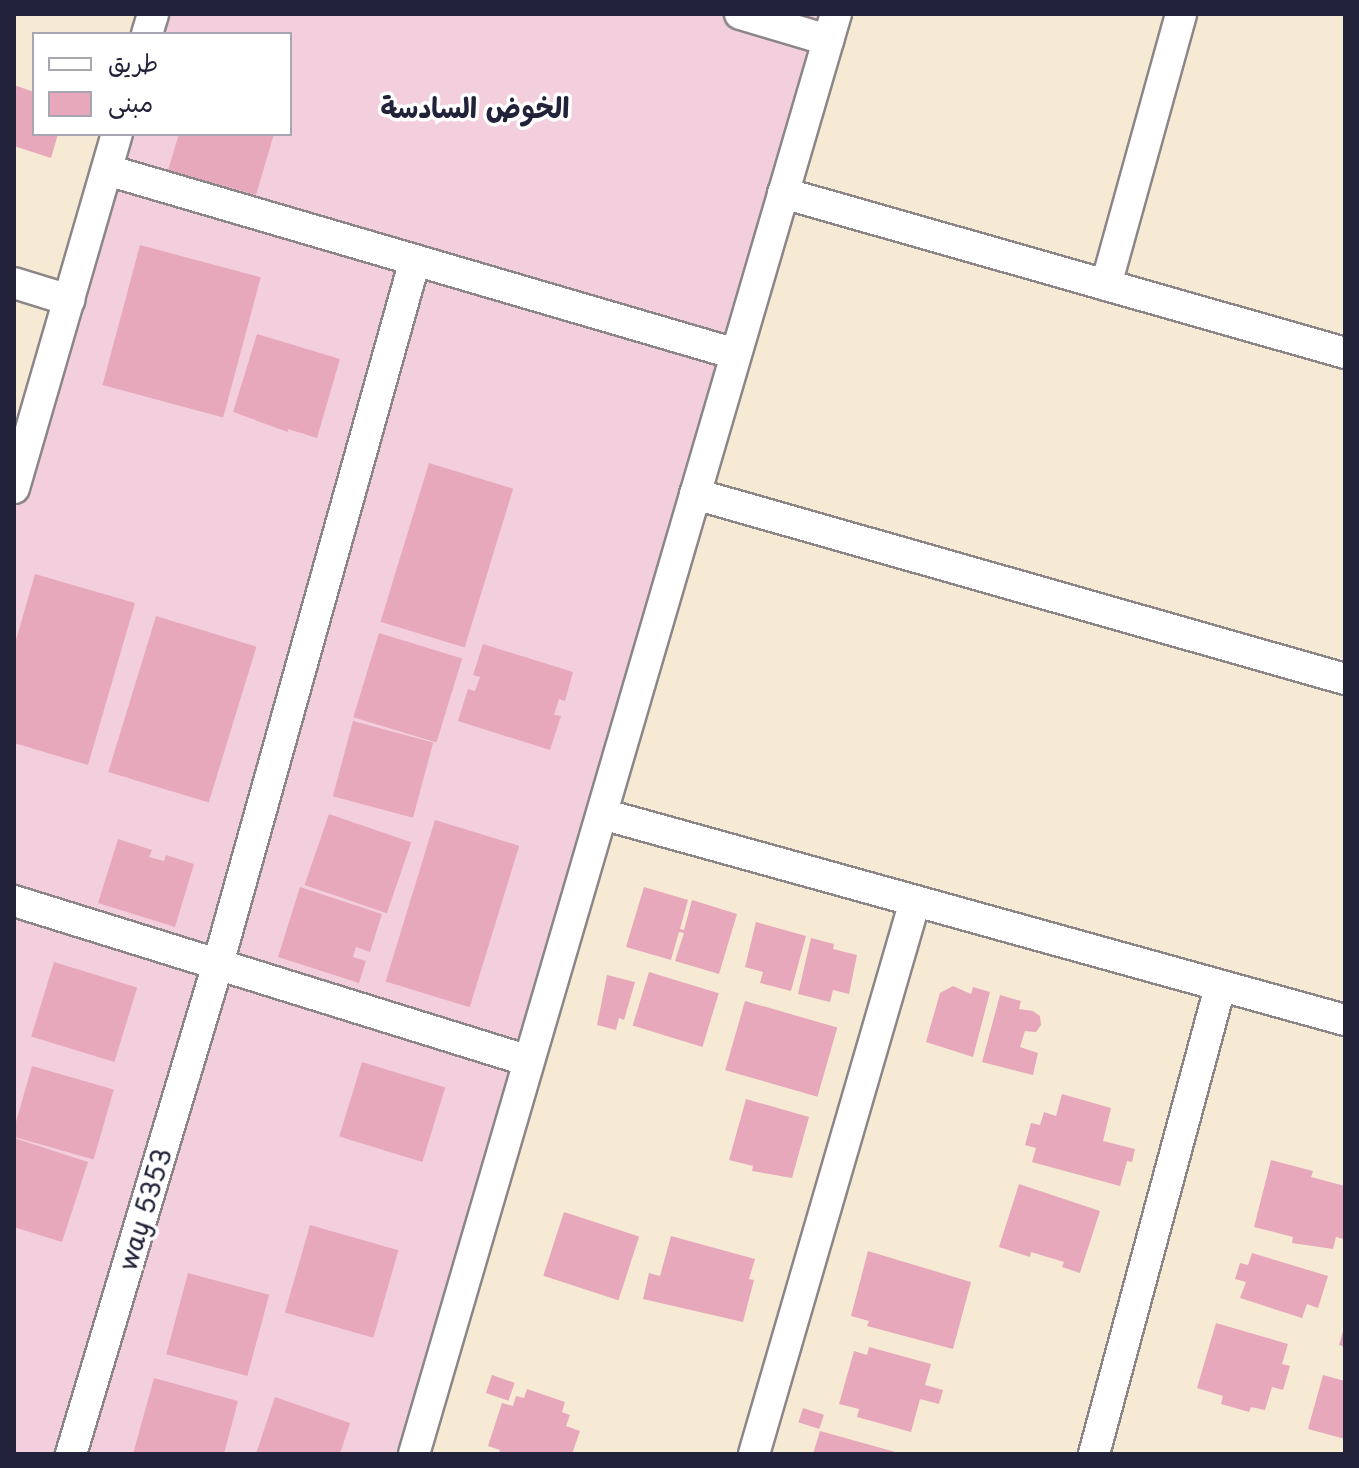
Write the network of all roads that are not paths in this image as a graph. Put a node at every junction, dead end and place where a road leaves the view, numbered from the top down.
1 (740, 14) edge
2 (1181, 14) edge
3 (780, 19) edge
4 (832, 27) edge
5 (116, 136) edge
6 (107, 170) junction
7 (783, 193) junction
8 (415, 260) junction
9 (14, 283) edge
10 (1106, 285) junction
11 (69, 300) junction
12 (1345, 353) edge
13 (736, 354) junction
14 (14, 488) edge
15 (695, 494) junction
16 (1345, 679) edge
17 (602, 814) junction
18 (14, 901) edge
19 (915, 901) junction
20 (218, 964) junction
21 (1220, 986) junction
22 (1345, 1020) edge
23 (529, 1061) junction
24 (71, 1454) edge
25 (414, 1454) edge
26 (754, 1454) edge
27 (1094, 1454) edge

1 - 3 street
2 - 10 street
3 - 4 street
4 - 7 street
5 - 6 street
6 - 8 street
6 - 11 street
7 - 10 street
7 - 13 street
8 - 13 street
8 - 20 street, way 5353
9 - 11 street
10 - 12 street
11 - 14 street
13 - 15 street
15 - 16 street
15 - 17 street
17 - 19 street
17 - 23 street
18 - 20 street
19 - 21 street
19 - 26 street
20 - 23 street
20 - 24 street, way 5353
21 - 22 street
21 - 27 street
23 - 25 street

